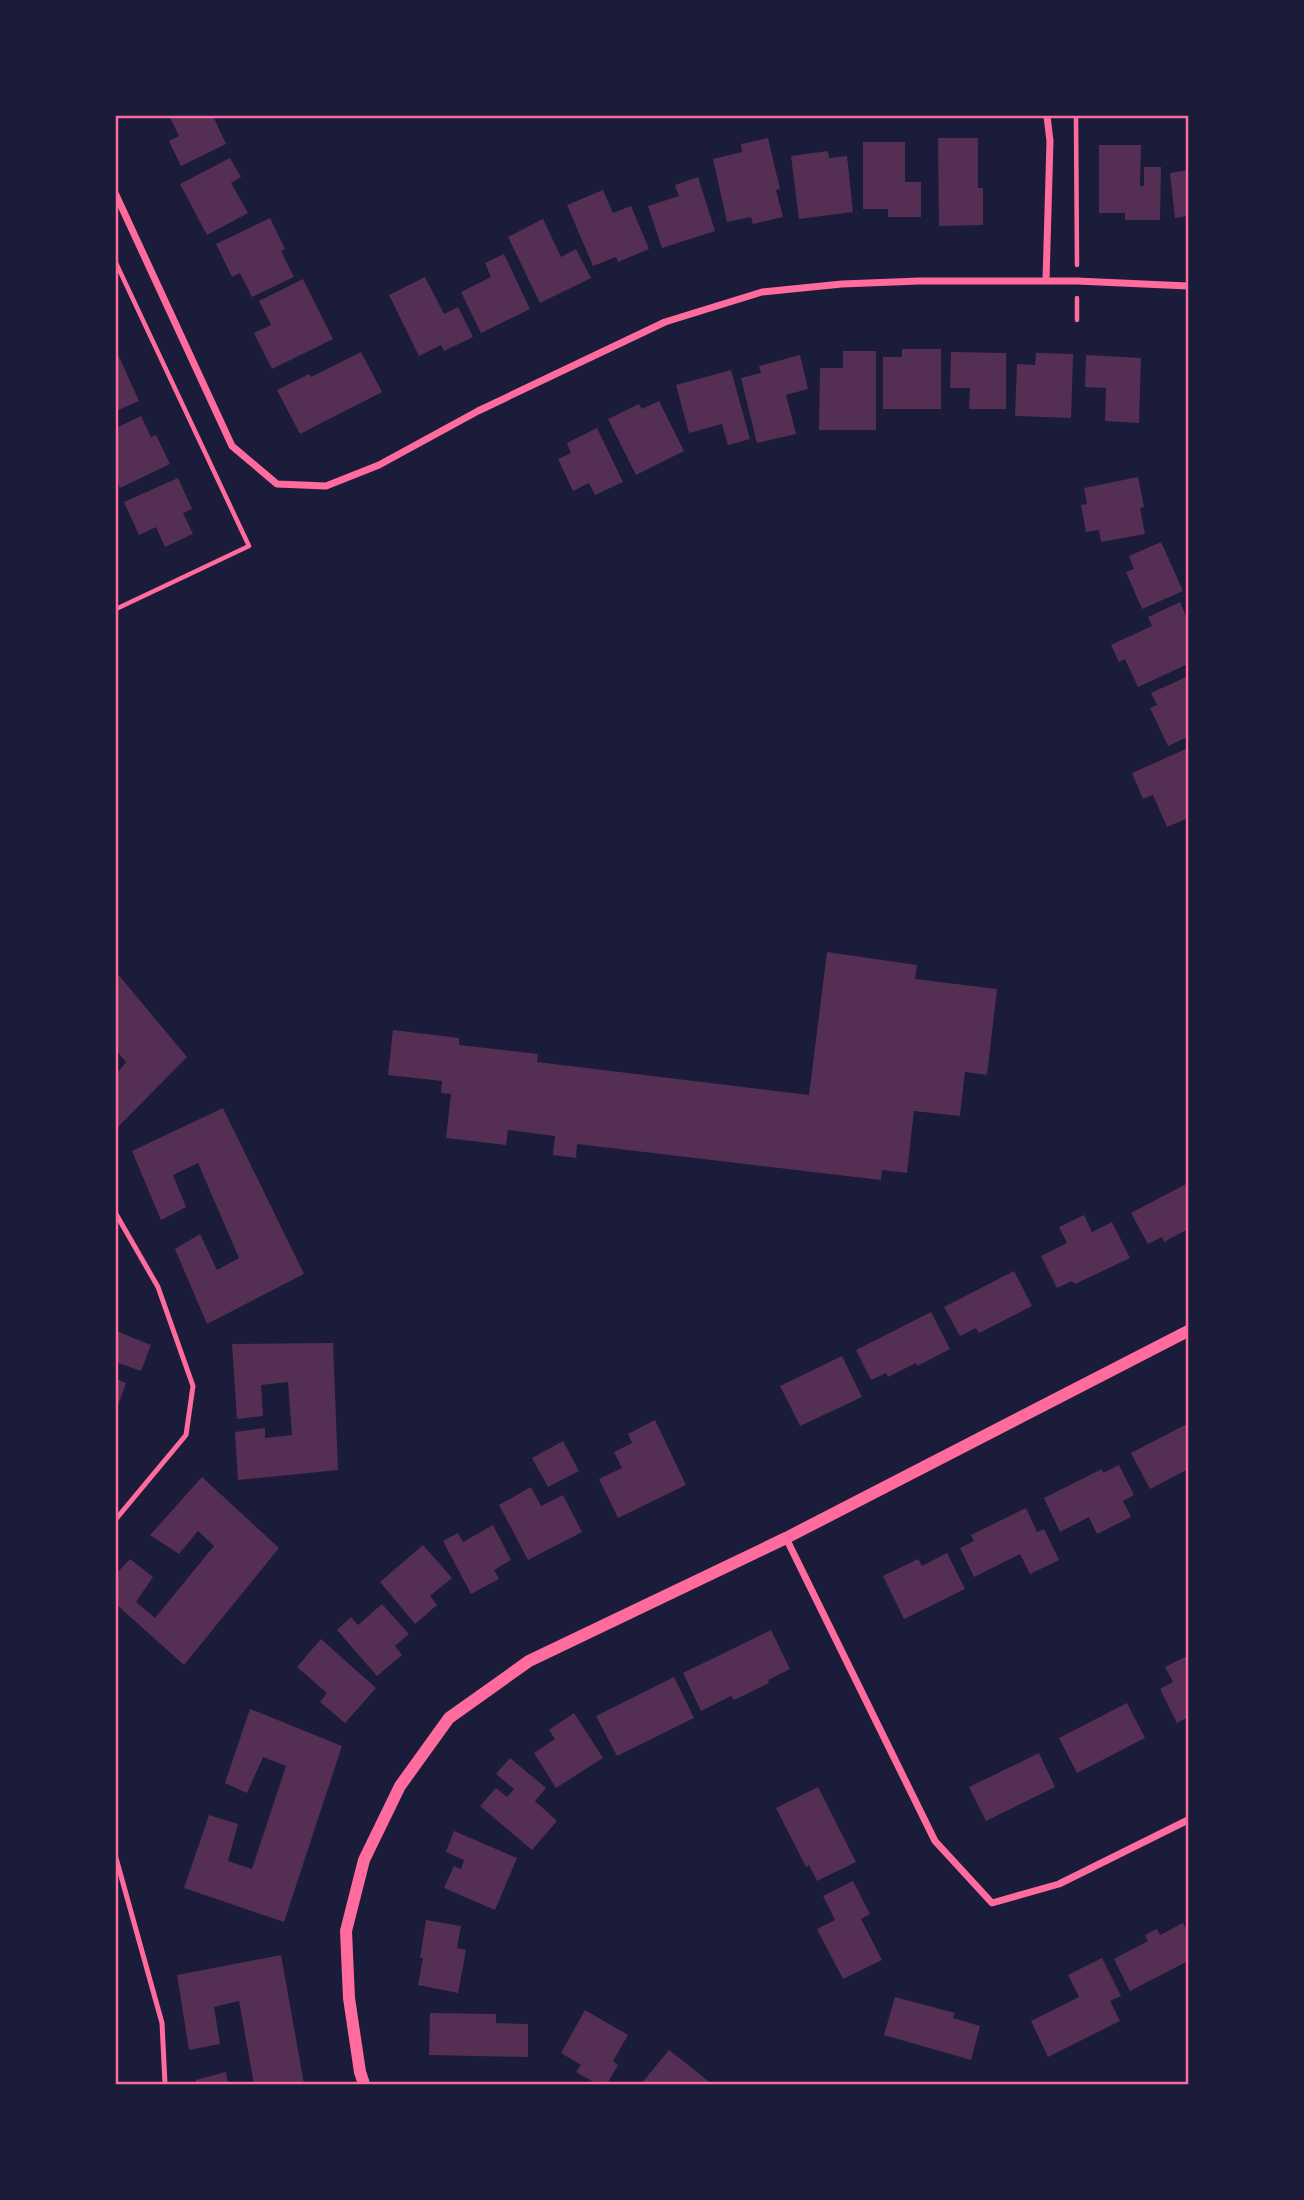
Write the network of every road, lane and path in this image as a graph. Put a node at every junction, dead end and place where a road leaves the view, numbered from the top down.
1 (1047, 116) edge
2 (1076, 116) edge
3 (116, 195) edge
4 (116, 263) edge
5 (1046, 281) junction
6 (1077, 281) junction
7 (1188, 286) edge
8 (1077, 320) dead end
9 (116, 610) edge
10 (116, 1214) edge
11 (1188, 1331) edge
12 (116, 1519) edge
13 (786, 1538) junction
14 (1188, 1820) edge
15 (116, 1858) edge
16 (165, 2084) edge
17 (364, 2084) edge

1 - 5 street
2 - 6 path
3 - 5 street
4 - 9 path
5 - 6 street
6 - 7 street
6 - 8 path
10 - 12 lane
11 - 13 street
13 - 14 street
13 - 17 street
15 - 16 lane

